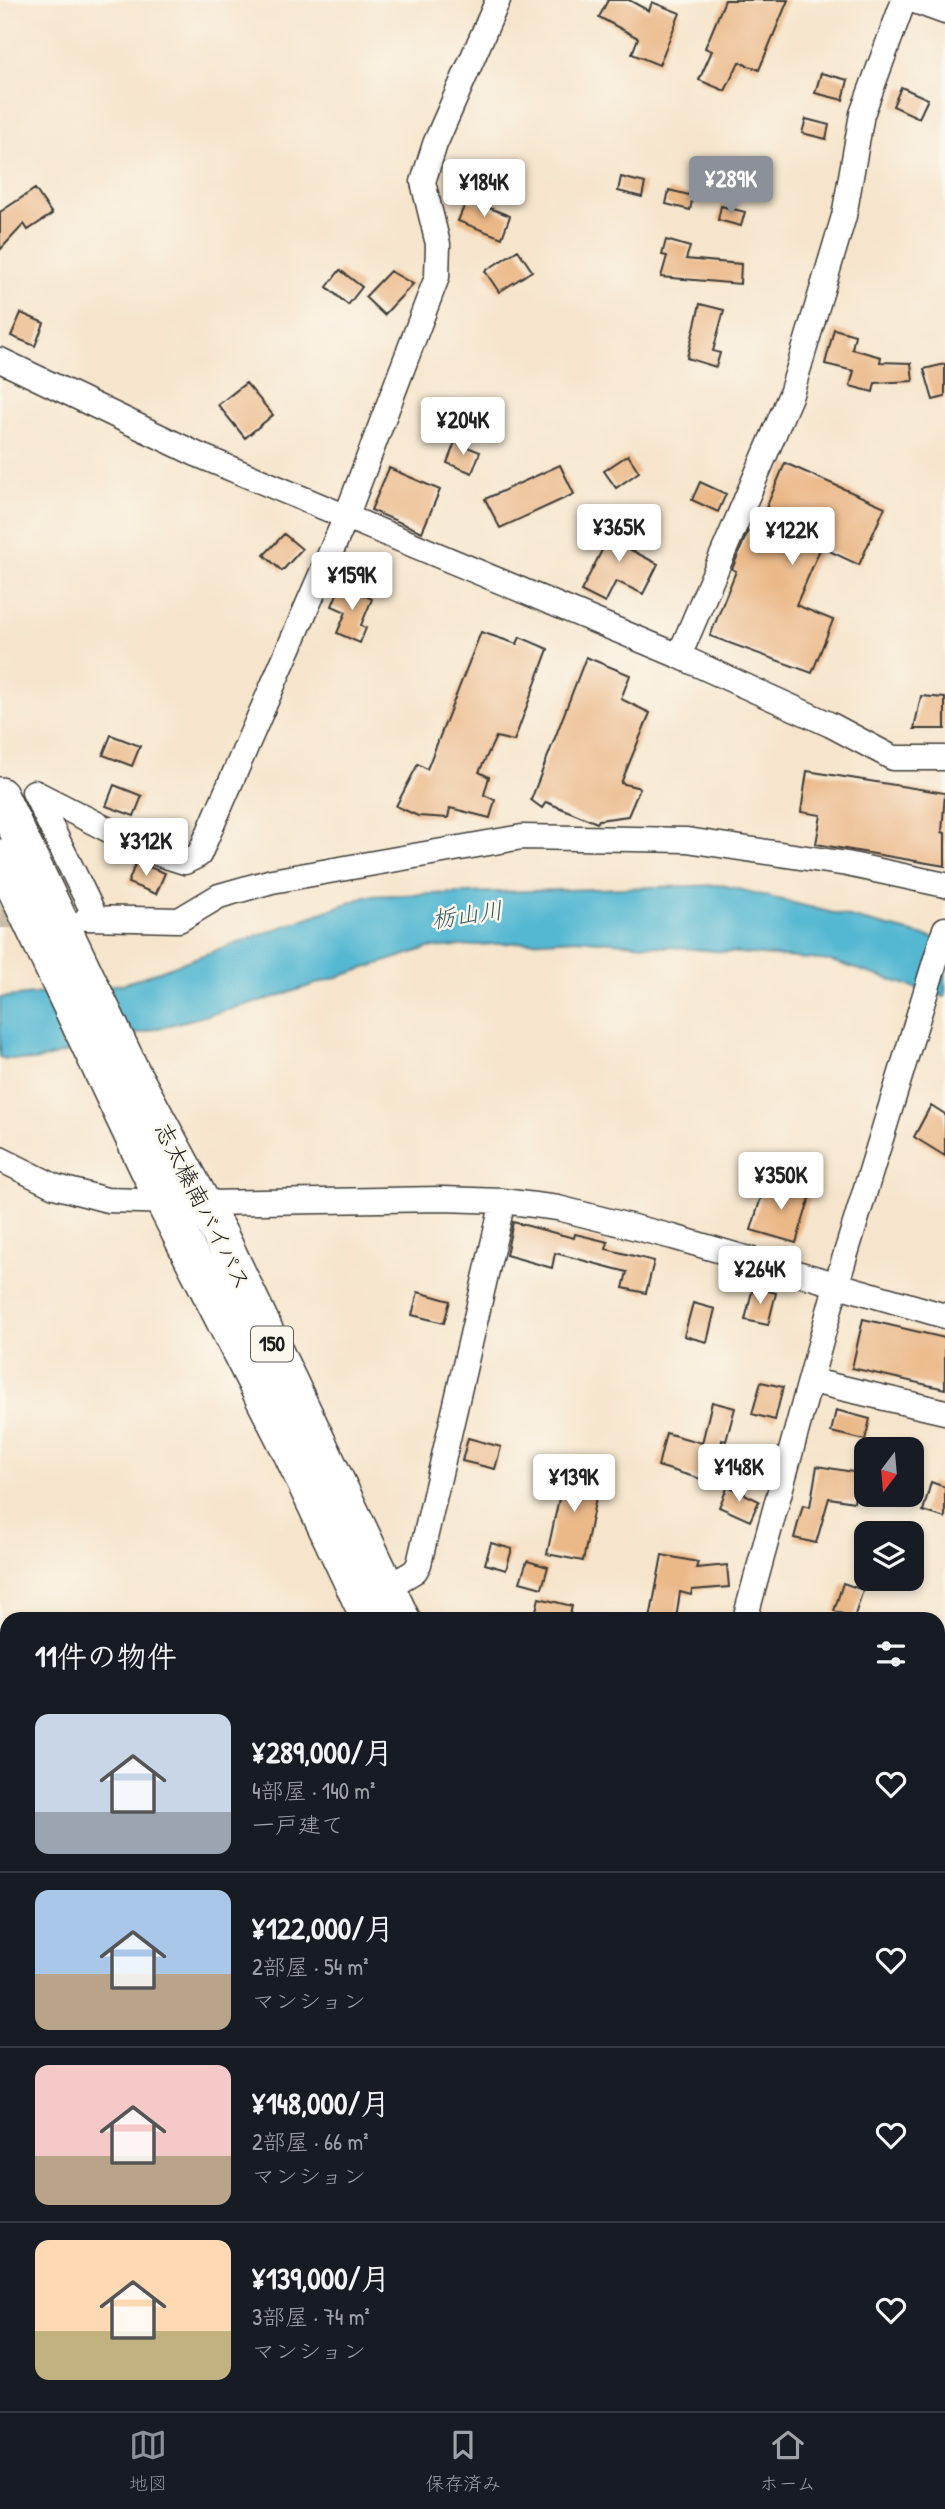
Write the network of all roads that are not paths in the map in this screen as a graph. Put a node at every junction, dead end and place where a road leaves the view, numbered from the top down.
1 (498, 0) edge
2 (904, 0) edge
3 (912, 0) edge
4 (945, 12) edge
5 (0, 360) edge
6 (346, 517) junction
7 (679, 656) junction
8 (945, 758) edge
9 (0, 795) edge
10 (0, 857) edge
11 (945, 884) edge
12 (945, 929) edge
13 (69, 972) junction
14 (120, 1078) junction
15 (0, 1159) edge
16 (163, 1201) junction
17 (503, 1201) junction
18 (204, 1203) junction
19 (836, 1286) junction
20 (945, 1316) edge
21 (812, 1381) junction
22 (945, 1412) edge
23 (388, 1587) junction
24 (366, 1612) edge
25 (399, 1612) edge
26 (747, 1612) edge

1 - 6 street
2 - 7 street
3 - 4 street
5 - 6 street
6 - 7 street
6 - 11 street
7 - 8 street
9 - 13 highway, 志太榛南バイパス / 150
10 - 13 highway, 志太榛南バイパス / 150
12 - 19 street
13 - 14 highway, 志太榛南バイパス / 150
14 - 16 highway, 志太榛南バイパス / 150
14 - 18 highway, 志太榛南バイパス / 150
15 - 16 street
16 - 18 street
16 - 24 highway, 志太榛南バイパス / 150
17 - 18 street
17 - 19 street
17 - 23 street
18 - 23 highway, 志太榛南バイパス / 150
19 - 20 street
19 - 21 street
21 - 22 street
21 - 26 street
23 - 25 highway, 志太榛南バイパス / 150

